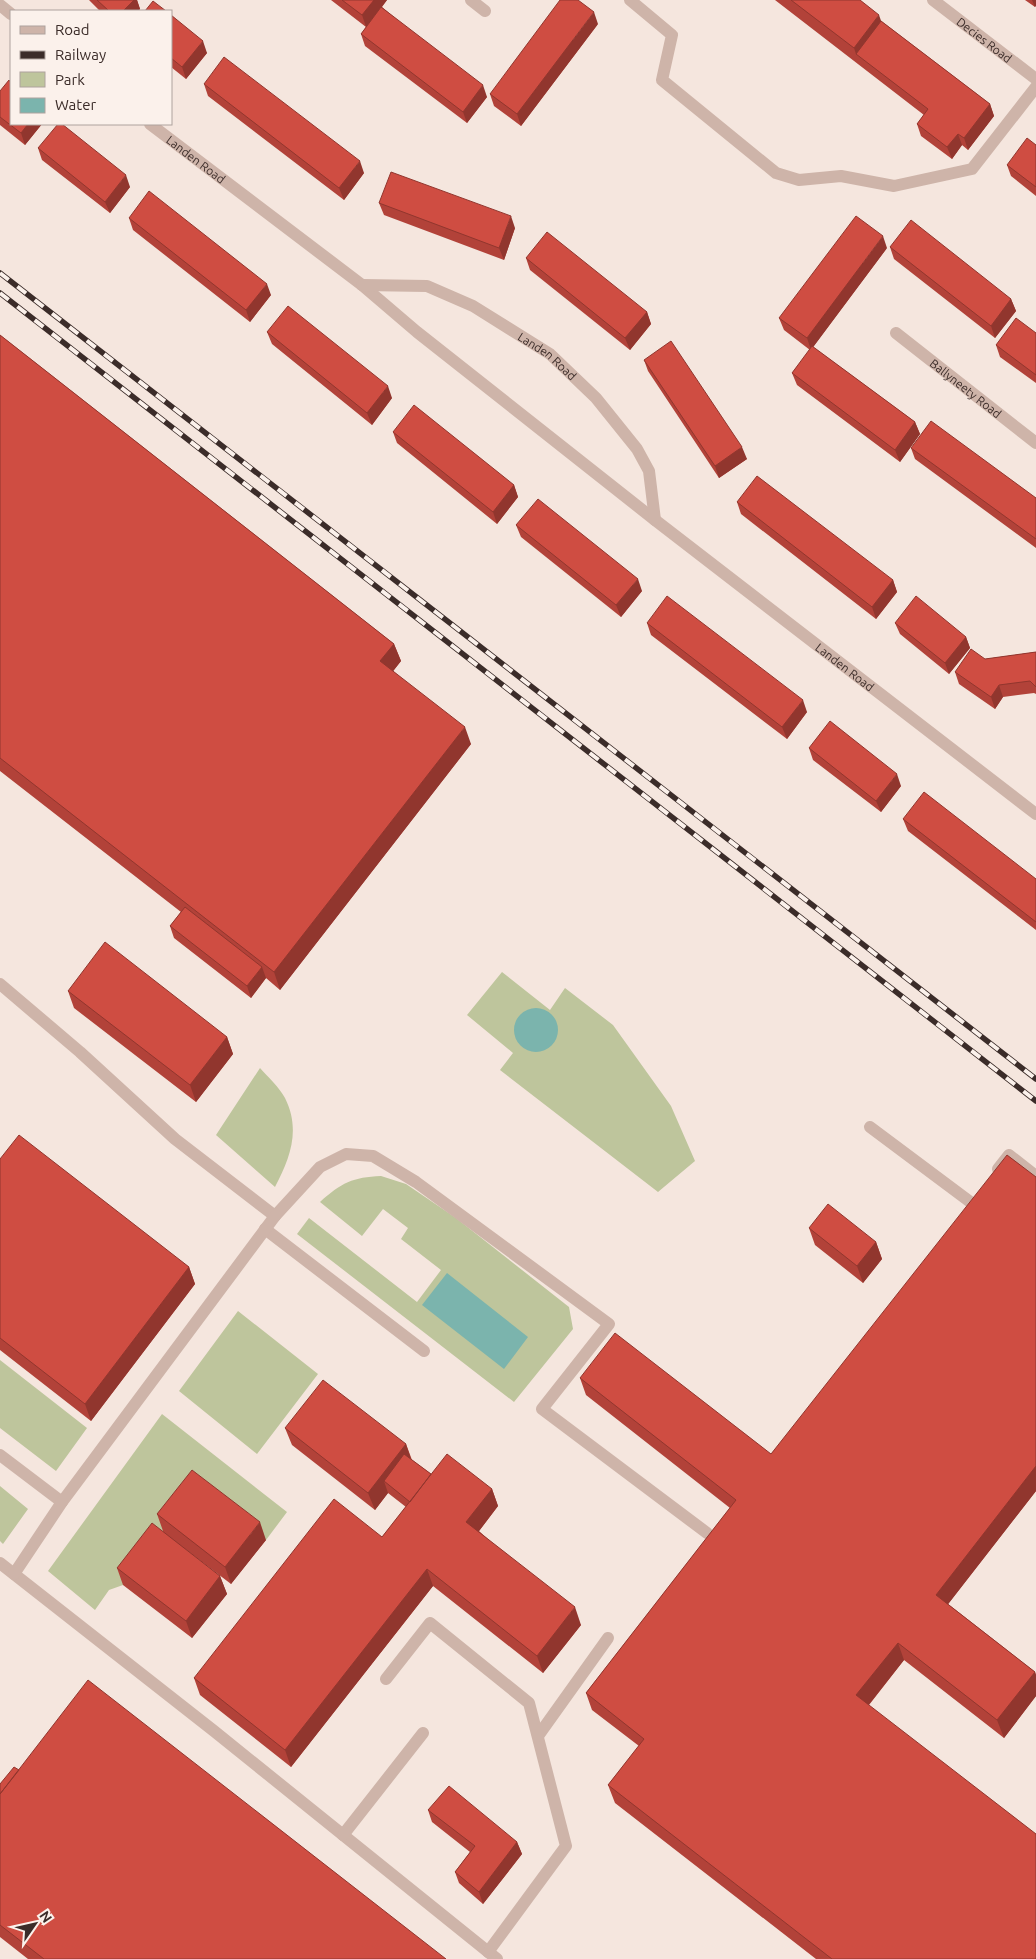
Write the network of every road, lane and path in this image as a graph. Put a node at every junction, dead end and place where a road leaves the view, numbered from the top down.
1 (471, 0) edge
2 (630, 0) edge
3 (933, 0) edge
4 (0, 5) edge
5 (485, 11) dead end
6 (10, 13) edge
7 (1036, 79) edge
8 (1036, 87) edge
9 (151, 125) edge
10 (362, 285) junction
11 (896, 333) dead end
12 (1036, 443) edge
13 (655, 520) junction
14 (1034, 808) edge
15 (0, 984) edge
16 (870, 1127) dead end
17 (1036, 1176) edge
18 (988, 1183) edge
19 (973, 1204) edge
20 (275, 1216) junction
21 (265, 1230) junction
22 (424, 1351) dead end
23 (0, 1454) edge
24 (62, 1502) junction
25 (707, 1533) dead end
26 (0, 1563) edge
27 (14, 1574) junction
28 (608, 1638) dead end
29 (386, 1679) dead end
30 (424, 1732) dead end
31 (538, 1736) junction
32 (343, 1835) junction
33 (492, 1956) edge

1 - 5 street
2 - 8 street
3 - 7 street, Decies Road
4 - 6 street
9 - 10 street, Landen Road
10 - 13 street, Landen Road
10 - 13 street, Landen Road
11 - 12 street, Ballyneety Road
13 - 14 street, Landen Road
15 - 20 street
16 - 19 street
17 - 18 street
20 - 21 street
20 - 25 street
21 - 22 street
21 - 24 street
23 - 24 street
24 - 27 street
26 - 27 street
27 - 32 street
28 - 31 street
29 - 31 street
30 - 32 street
31 - 33 street
32 - 33 street

